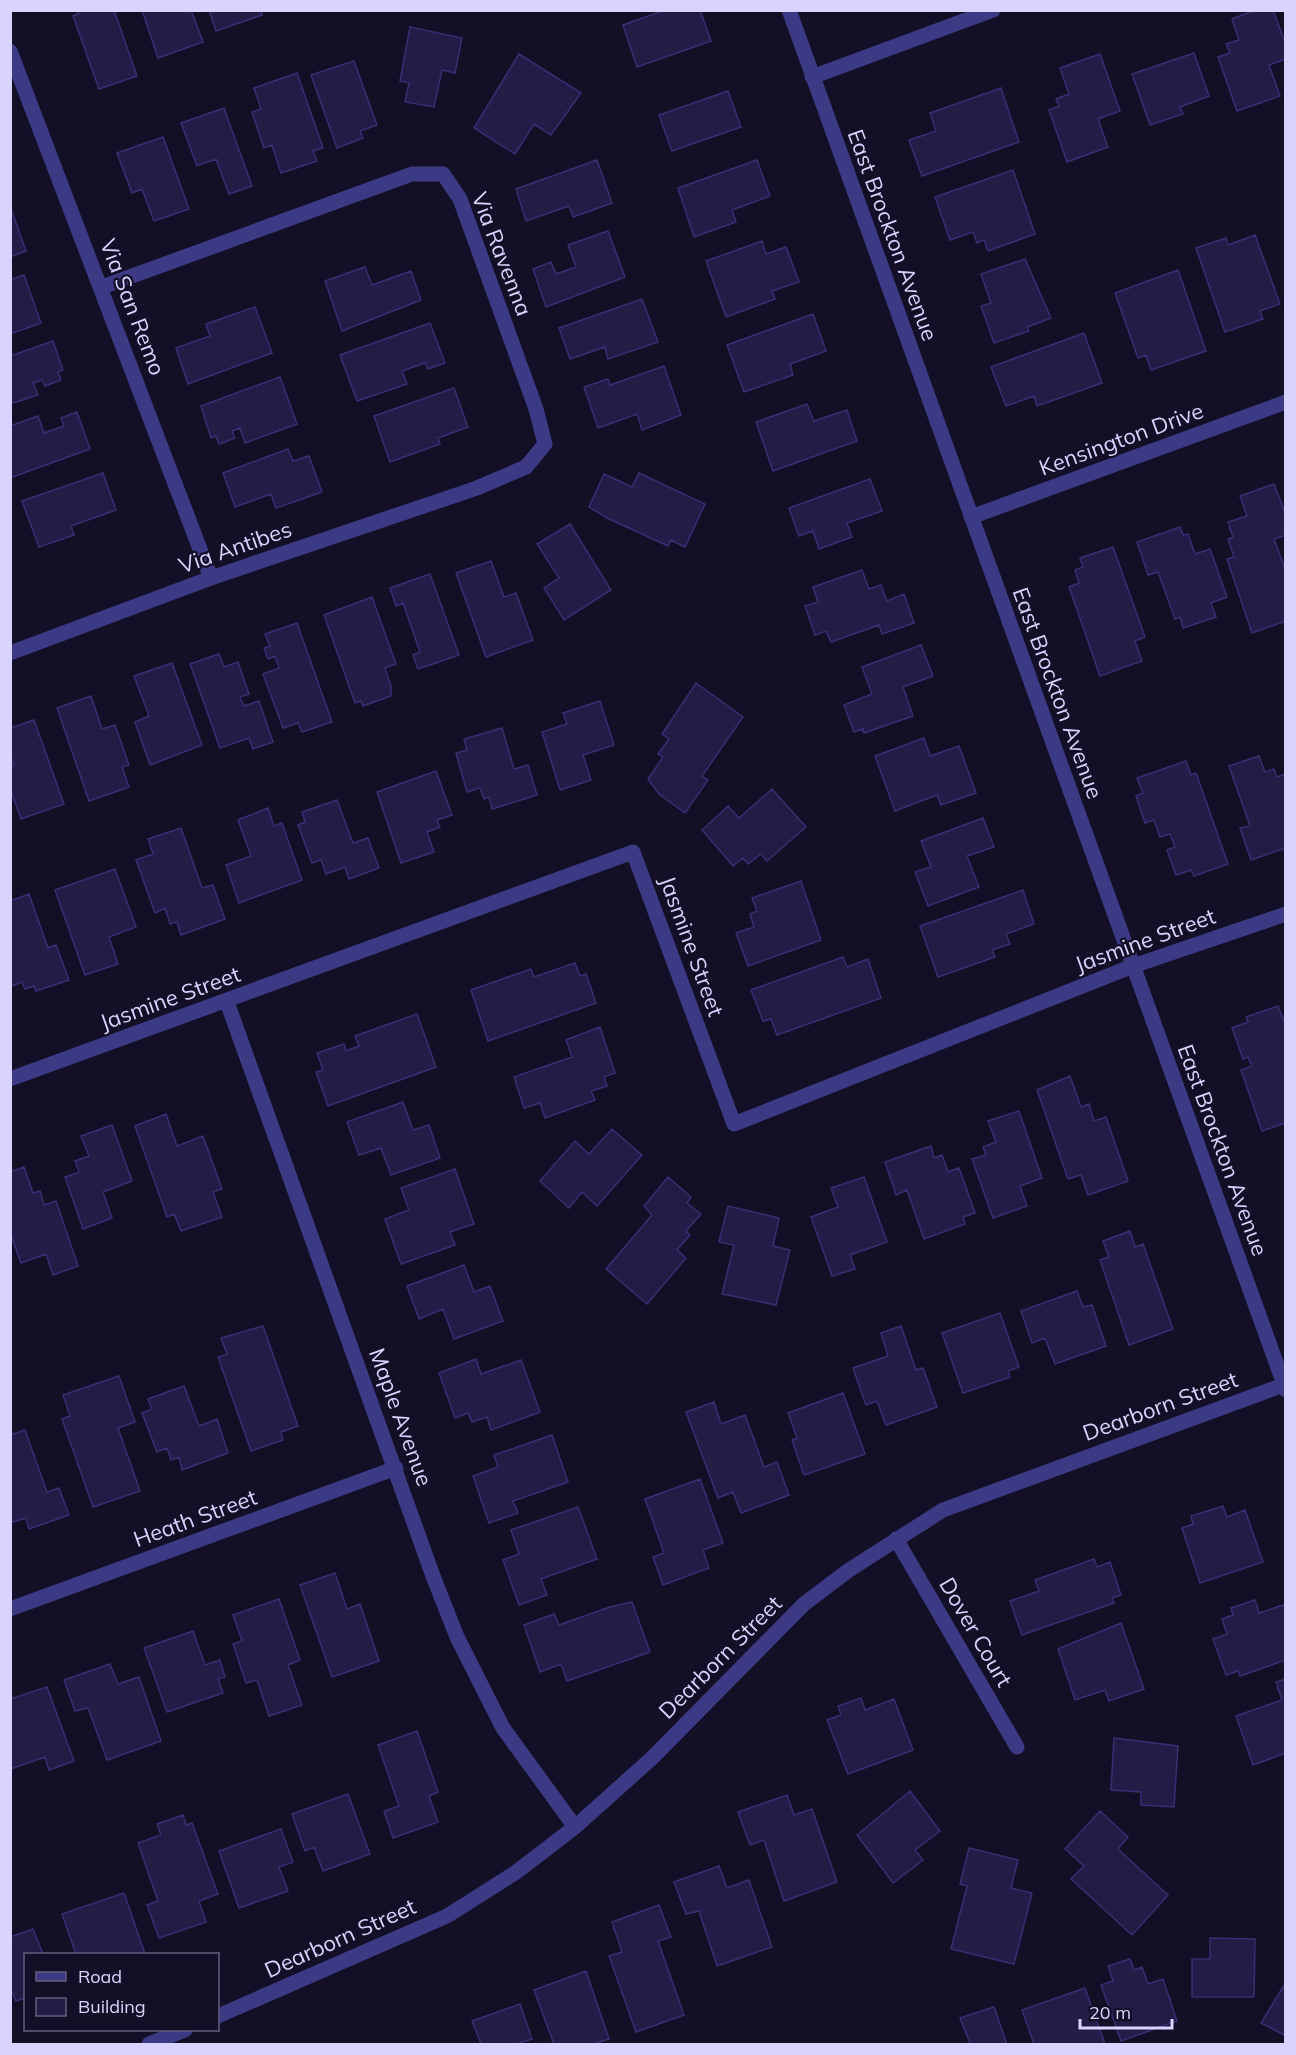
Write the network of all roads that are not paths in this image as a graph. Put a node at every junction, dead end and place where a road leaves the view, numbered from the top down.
1 (789, 10) edge
2 (993, 10) edge
3 (10, 51) edge
4 (812, 77) junction
5 (102, 287) junction
6 (1286, 402) edge
7 (477, 489) joint
8 (971, 517) junction
9 (211, 578) junction
10 (10, 653) edge
11 (1286, 914) edge
12 (1133, 966) junction
13 (227, 1002) junction
14 (10, 1079) edge
15 (1285, 1386) edge
16 (396, 1468) junction
17 (897, 1539) junction
18 (10, 1610) edge
19 (1017, 1747) dead end
20 (575, 1827) junction
21 (219, 2016) edge
22 (182, 2031) edge
23 (149, 2044) edge

1 - 4 street, East Brockton Avenue
2 - 4 street
3 - 5 street, Via San Remo
4 - 8 street, East Brockton Avenue
5 - 7 street, Via Ravenna
5 - 9 street, Via San Remo
6 - 8 street, Kensington Drive
7 - 9 street, Via Antibes
8 - 12 street, East Brockton Avenue
9 - 10 street, Via Antibes
11 - 12 street, Jasmine Street
12 - 13 street, Jasmine Street
12 - 15 street, East Brockton Avenue
13 - 14 street, Jasmine Street
13 - 16 street, Maple Avenue
15 - 17 street, Dearborn Street
16 - 18 street, Heath Street
16 - 20 street, Maple Avenue
17 - 19 street, Dover Court
17 - 20 street, Dearborn Street
20 - 21 street, Dearborn Street
22 - 23 street

